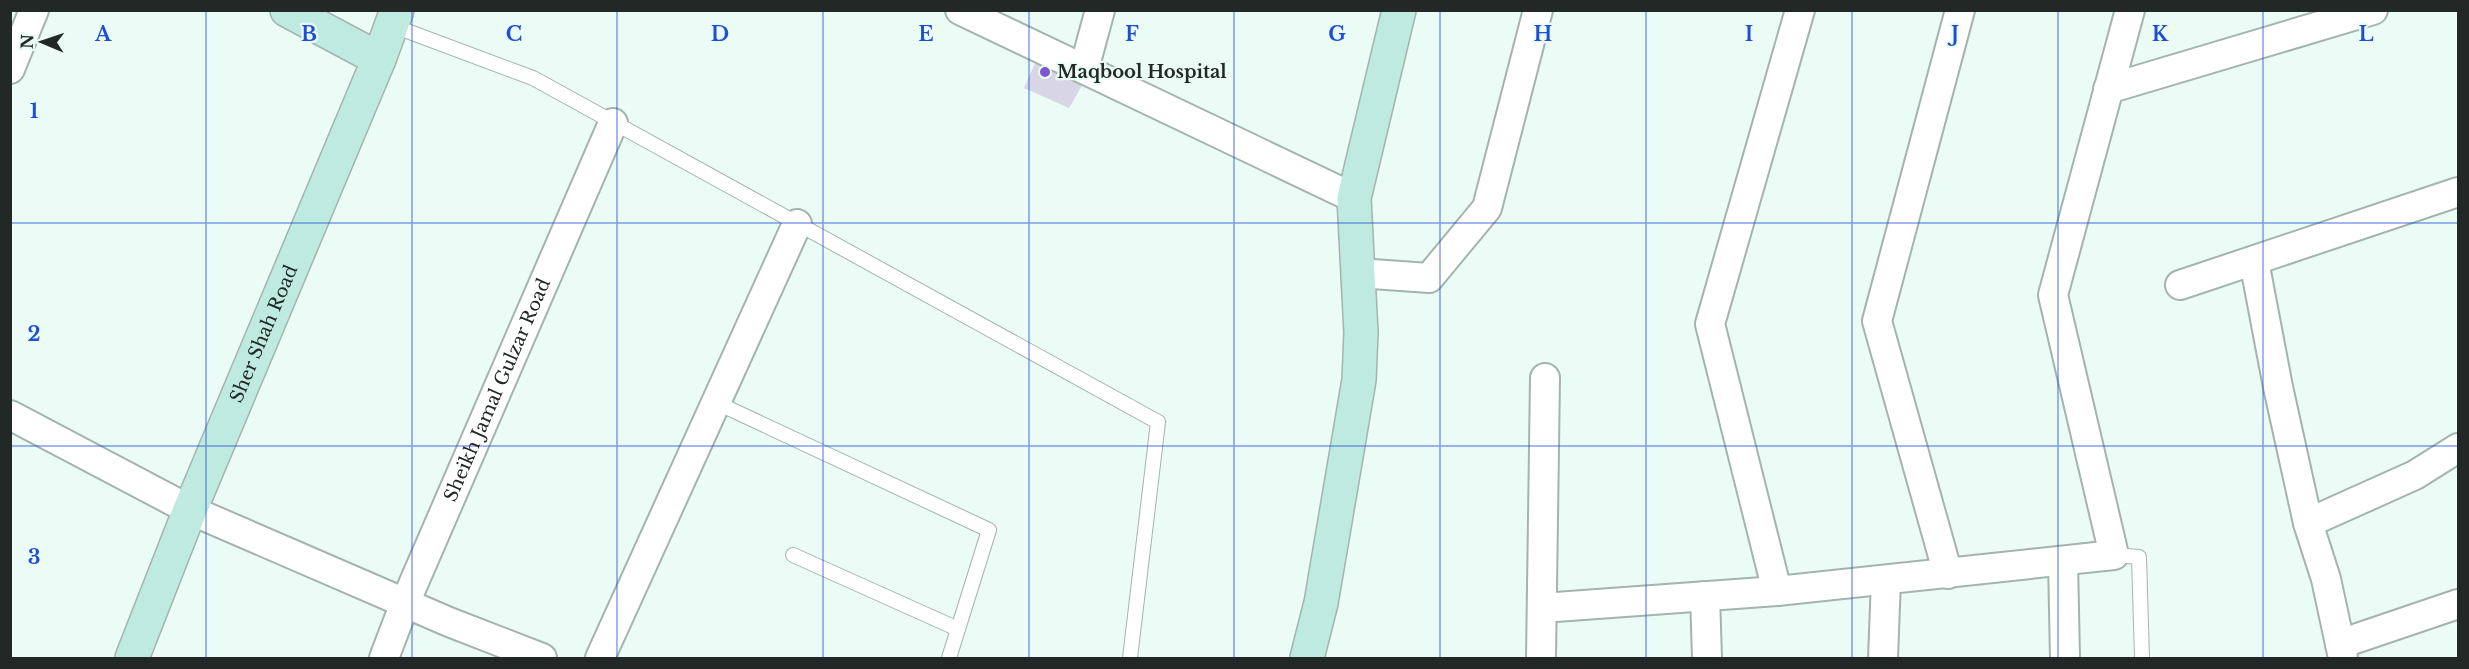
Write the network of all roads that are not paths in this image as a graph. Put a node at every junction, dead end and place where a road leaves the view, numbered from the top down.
1 (34, 10) edge
2 (287, 10) edge
3 (960, 10) edge
4 (1100, 10) edge
5 (1399, 10) edge
6 (1538, 10) edge
7 (1800, 10) edge
8 (1960, 10) edge
9 (2130, 10) edge
10 (2373, 10) edge
11 (394, 18) edge
12 (379, 59) junction
13 (10, 69) edge
14 (1084, 69) junction
15 (2108, 89) junction
16 (614, 123) junction
17 (2458, 192) edge
18 (1354, 198) junction
19 (797, 224) junction
20 (2254, 261) junction
21 (1358, 273) junction
22 (2180, 285) dead end
23 (1545, 378) dead end
24 (715, 402) junction
25 (10, 415) edge
26 (2458, 448) edge
27 (190, 510) junction
28 (2308, 523) junction
29 (793, 555) dead end
30 (2114, 555) junction
31 (2063, 562) junction
32 (1948, 574) junction
33 (1886, 580) junction
34 (1778, 591) junction
35 (1705, 596) junction
36 (405, 603) junction
37 (2458, 604) edge
38 (1542, 608) junction
39 (958, 628) junction
40 (2341, 651) edge
41 (132, 658) edge
42 (384, 658) edge
43 (542, 658) edge
44 (600, 658) edge
45 (949, 658) edge
46 (1130, 658) edge
47 (1307, 658) edge
48 (1541, 658) edge
49 (1707, 658) edge
50 (1883, 658) edge
51 (2065, 658) edge
52 (2142, 658) edge

1 - 13 street
2 - 12 street
3 - 14 street
4 - 14 street
5 - 18 street
6 - 21 street
7 - 34 street
8 - 32 street
9 - 15 street
10 - 15 street
11 - 12 street, Sher Shah Road
11 - 16 lane
12 - 27 street, Sher Shah Road
14 - 18 street
15 - 30 street
16 - 19 lane
16 - 36 street, Sheikh Jamal Gulzar Road
17 - 20 street
18 - 21 street
19 - 24 street
19 - 46 lane
20 - 22 street
20 - 28 street
21 - 47 street
23 - 38 street
24 - 39 lane
24 - 44 street
25 - 27 street
26 - 28 street
27 - 36 street
27 - 41 street, Sher Shah Road
28 - 40 street
29 - 39 lane
30 - 31 street
30 - 52 lane
31 - 32 street
31 - 51 street
32 - 33 street
33 - 34 street
33 - 50 street
34 - 35 street
35 - 38 street
35 - 49 street
36 - 42 street, Sheikh Jamal Gulzar Road
36 - 43 street
37 - 40 street
38 - 48 street
39 - 45 lane

